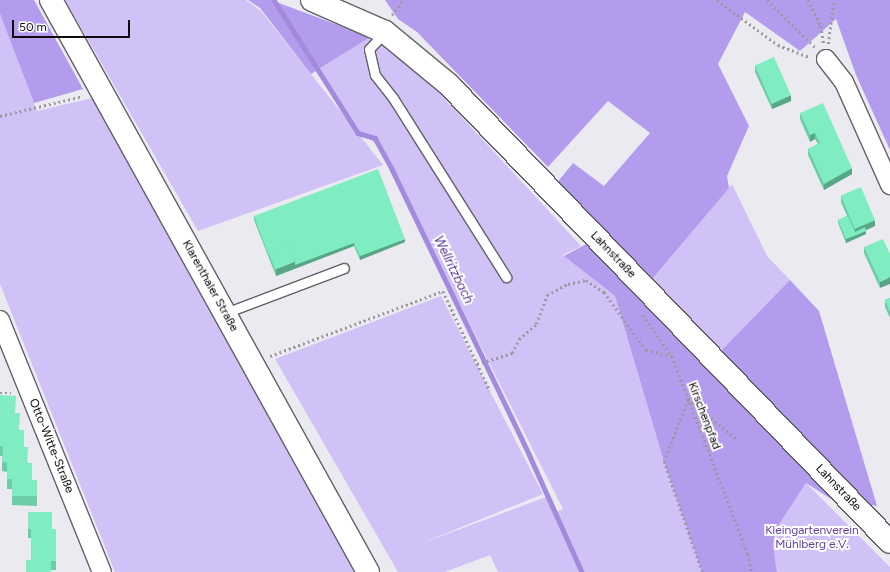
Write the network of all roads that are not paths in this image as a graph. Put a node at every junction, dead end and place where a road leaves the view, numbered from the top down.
1 (51, 0) edge
2 (312, 0) edge
3 (385, 32) junction
4 (826, 59) road end
5 (890, 185) edge
6 (344, 268) dead end
7 (506, 277) dead end
8 (225, 312) junction
9 (0, 320) edge
10 (890, 542) edge
11 (102, 572) edge
12 (368, 572) edge

1 - 8 street, Klarenthaler Straße
2 - 3 street, Lahnstraße
3 - 7 lane
3 - 10 street, Lahnstraße
4 - 5 street
6 - 8 lane
8 - 12 street, Klarenthaler Straße
9 - 11 street, Otto-Witte-Straße

